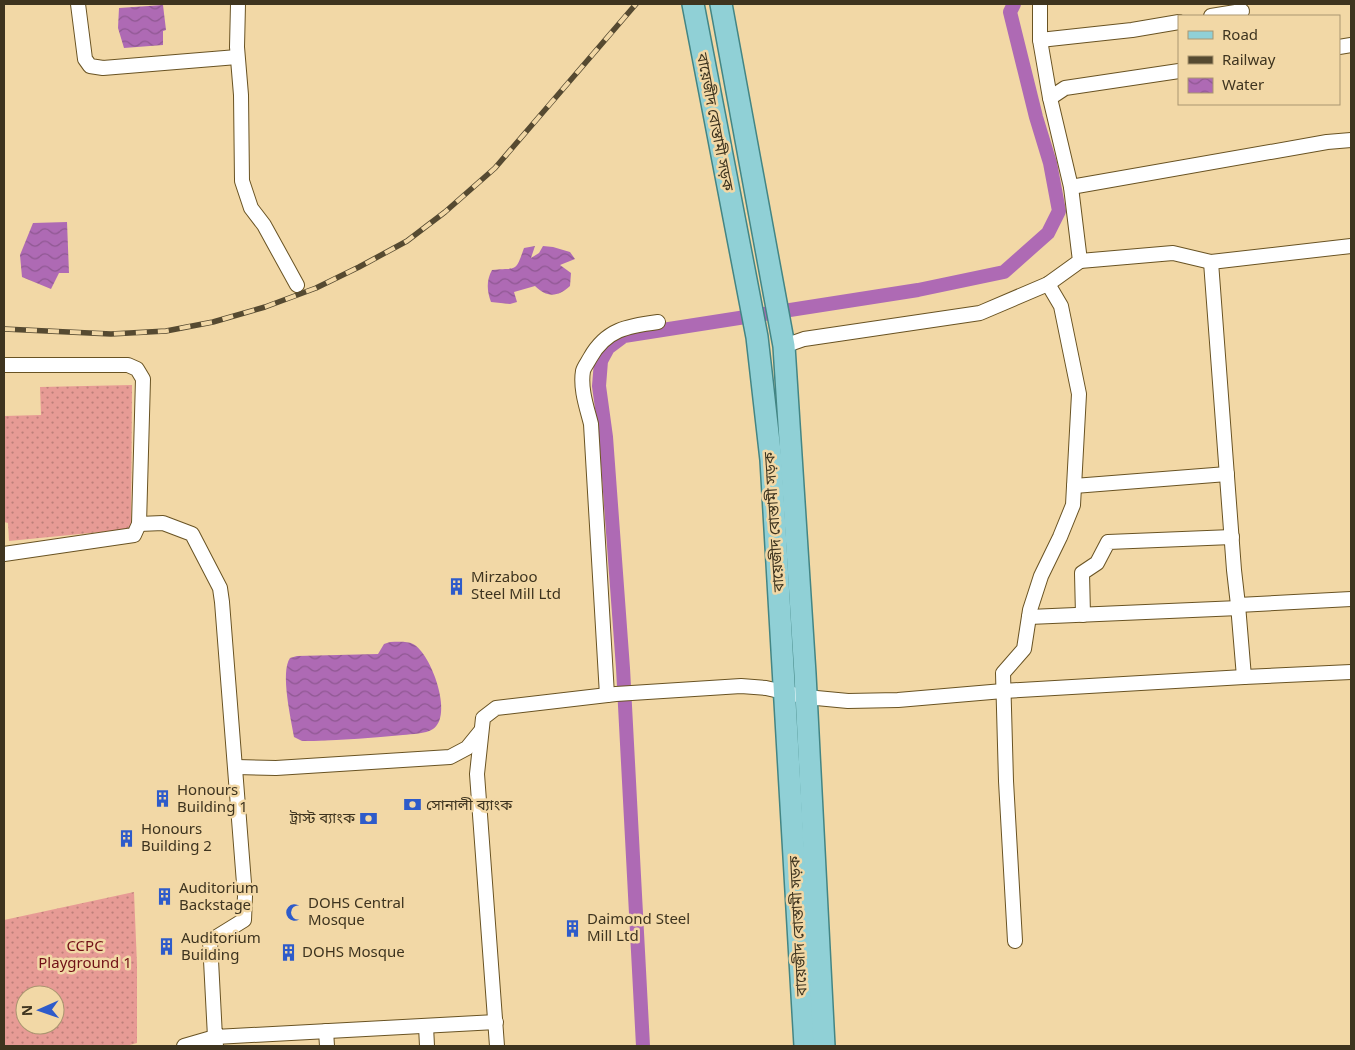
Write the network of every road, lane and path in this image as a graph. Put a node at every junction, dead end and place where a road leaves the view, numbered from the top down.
1 (78, 4) edge
2 (238, 4) edge
3 (693, 4) edge
4 (721, 4) edge
5 (1040, 4) edge
6 (1242, 11) dead end
7 (1217, 15) edge
8 (1178, 22) edge
9 (1040, 40) junction
10 (238, 57) junction
11 (1178, 71) edge
12 (1050, 98) junction
13 (1351, 140) edge
14 (1071, 186) junction
15 (1351, 246) edge
16 (1080, 261) junction
17 (1211, 262) junction
18 (1048, 284) junction
19 (297, 285) dead end
20 (658, 322) dead end
21 (783, 341) junction
22 (4, 365) edge
23 (1227, 474) junction
24 (1074, 486) junction
25 (139, 524) junction
26 (1232, 537) junction
27 (4, 554) edge
28 (1351, 600) edge
29 (1239, 607) junction
30 (1083, 615) junction
31 (1029, 617) junction
32 (1351, 672) edge
33 (1244, 677) junction
34 (1003, 691) junction
35 (785, 693) junction
36 (611, 694) junction
37 (806, 697) junction
38 (480, 732) junction
39 (236, 767) junction
40 (1015, 941) dead end
41 (496, 1022) junction
42 (426, 1026) junction
43 (326, 1031) junction
44 (216, 1041) edge
45 (184, 1046) edge
46 (327, 1046) edge
47 (427, 1046) edge
48 (497, 1046) edge
49 (805, 1046) edge
50 (824, 1046) edge

1 - 10 street
2 - 10 street
3 - 35 main road, বায়েজীদ বোস্তামী সড়ক
4 - 21 main road, বায়েজীদ বোস্তামী সড়ক
5 - 9 street
6 - 7 street
8 - 9 street
9 - 12 street
10 - 19 street
11 - 12 street
12 - 14 street
13 - 14 street
14 - 16 street
15 - 17 street
16 - 17 street
16 - 18 street
17 - 23 street
18 - 21 street
18 - 24 street
20 - 36 street
21 - 37 main road, বায়েজীদ বোস্তামী সড়ক
22 - 25 street
23 - 24 street
23 - 26 street
24 - 31 street
25 - 27 street
25 - 39 street
26 - 29 street
26 - 30 street
28 - 29 street
29 - 30 street
29 - 33 street
30 - 31 street
31 - 34 street
32 - 33 street
33 - 34 street
34 - 37 street
34 - 40 street
35 - 36 street
35 - 37 street
35 - 49 main road, বায়েজীদ বোস্তামী সড়ক
36 - 38 street
37 - 50 main road, বায়েজীদ বোস্তামী সড়ক
38 - 39 street
38 - 41 street
39 - 44 street
41 - 42 street
41 - 48 street
42 - 43 street
42 - 47 street
43 - 44 street
43 - 46 street
44 - 45 street

